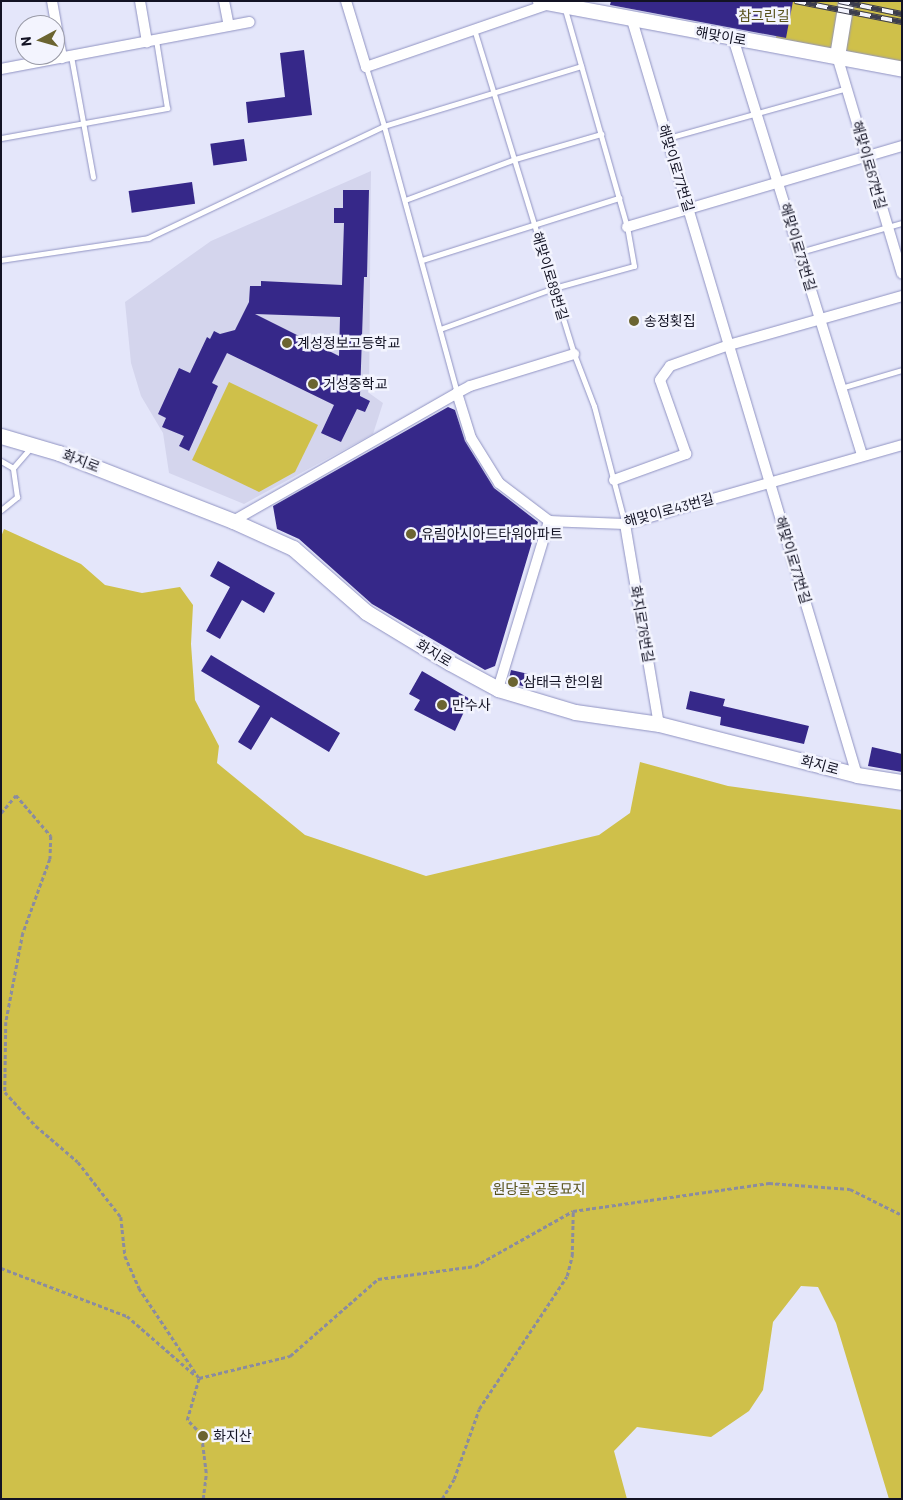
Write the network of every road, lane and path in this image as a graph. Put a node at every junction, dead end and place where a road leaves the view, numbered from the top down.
1 (52, 1) edge
2 (140, 1) edge
3 (224, 1) edge
4 (346, 1) edge
5 (846, 1) edge
6 (551, 4) edge
7 (632, 20) junction
8 (250, 22) dead end
9 (229, 26) junction
10 (474, 28) junction
11 (733, 38) junction
12 (152, 41) junction
13 (837, 56) junction
14 (66, 57) junction
15 (581, 66) junction
16 (366, 67) junction
17 (1, 69) edge
18 (902, 69) edge
19 (847, 88) junction
20 (495, 92) junction
21 (756, 113) junction
22 (84, 123) junction
23 (384, 126) junction
24 (601, 134) junction
25 (1, 138) edge
26 (667, 138) junction
27 (902, 146) edge
28 (867, 156) junction
29 (515, 159) junction
30 (93, 177) dead end
31 (778, 183) junction
32 (619, 198) junction
33 (404, 200) junction
34 (688, 209) junction
35 (902, 223) edge
36 (534, 224) junction
37 (627, 227) junction
38 (888, 227) junction
39 (799, 252) junction
40 (1, 260) edge
41 (422, 260) junction
42 (902, 274) edge
43 (554, 288) junction
44 (902, 296) edge
45 (820, 319) junction
46 (440, 329) junction
47 (729, 345) junction
48 (574, 354) junction
49 (902, 370) edge
50 (841, 388) junction
51 (457, 393) junction
52 (1, 436) edge
53 (33, 444) junction
54 (902, 445) edge
55 (862, 456) junction
56 (1, 462) edge
57 (13, 468) junction
58 (614, 480) junction
59 (770, 483) junction
60 (1, 510) edge
61 (233, 521) junction
62 (549, 521) junction
63 (625, 524) junction
64 (498, 689) junction
65 (659, 724) junction
66 (856, 775) junction
67 (902, 782) edge
68 (1, 813) edge
69 (573, 1211) junction
70 (902, 1215) edge
71 (1, 1268) edge
72 (198, 1378) junction
73 (203, 1499) edge
74 (442, 1499) edge

1 - 14 street
2 - 12 street
3 - 9 street
4 - 16 street
5 - 13 street
6 - 7 street, 해맞이로
6 - 10 street
6 - 15 lane
7 - 11 street, 해맞이로
7 - 26 street, 해맞이로77번길
8 - 9 street
9 - 12 street
10 - 16 street
10 - 20 lane, 해맞이로89번길
11 - 13 street, 해맞이로
11 - 21 street, 해맞이로73번길
12 - 14 street
12 - 22 lane
13 - 18 street, 해맞이로
13 - 19 street, 해맞이로67번길
14 - 17 street
14 - 22 lane
15 - 20 lane
15 - 24 lane
16 - 23 lane
19 - 21 lane
19 - 28 street, 해맞이로67번길
20 - 23 lane
20 - 29 lane, 해맞이로89번길
21 - 26 lane
21 - 31 street, 해맞이로73번길
22 - 25 lane
22 - 30 lane
23 - 33 lane
23 - 40 lane
24 - 29 lane
24 - 32 lane
26 - 34 street, 해맞이로77번길
27 - 28 street
28 - 31 street
28 - 38 street, 해맞이로67번길
29 - 33 lane
29 - 36 lane, 해맞이로89번길
31 - 34 street
31 - 39 street, 해맞이로73번길
32 - 36 lane
32 - 37 lane
33 - 41 lane
34 - 37 street
34 - 47 street, 해맞이로77번길
35 - 38 lane
36 - 41 lane
36 - 43 lane, 해맞이로89번길
37 - 43 lane
38 - 39 lane
38 - 42 street, 해맞이로67번길
39 - 45 street, 해맞이로73번길
41 - 46 lane
43 - 46 lane
43 - 48 lane, 해맞이로89번길
44 - 45 street
45 - 47 street
45 - 50 street, 해맞이로73번길
46 - 51 lane
47 - 58 street
47 - 59 street, 해맞이로77번길
48 - 51 street
48 - 58 lane, 해맞이로89번길
49 - 50 lane
50 - 55 street, 해맞이로73번길
51 - 61 street
51 - 62 street
52 - 53 street, 화지로
53 - 57 lane
53 - 61 street, 화지로
54 - 55 street, 해맞이로43번길
55 - 59 street, 해맞이로43번길
56 - 57 lane
57 - 60 lane
58 - 63 lane, 해맞이로89번길
59 - 63 street, 해맞이로43번길
59 - 66 street, 해맞이로77번길
61 - 64 street, 화지로
62 - 63 street, 해맞이로43번길
62 - 64 street
63 - 65 street, 화지로76번길
64 - 65 street, 화지로
65 - 66 street, 화지로
66 - 67 street, 화지로
68 - 72 path
69 - 70 path
69 - 72 path
69 - 74 path
71 - 72 path
72 - 73 path

